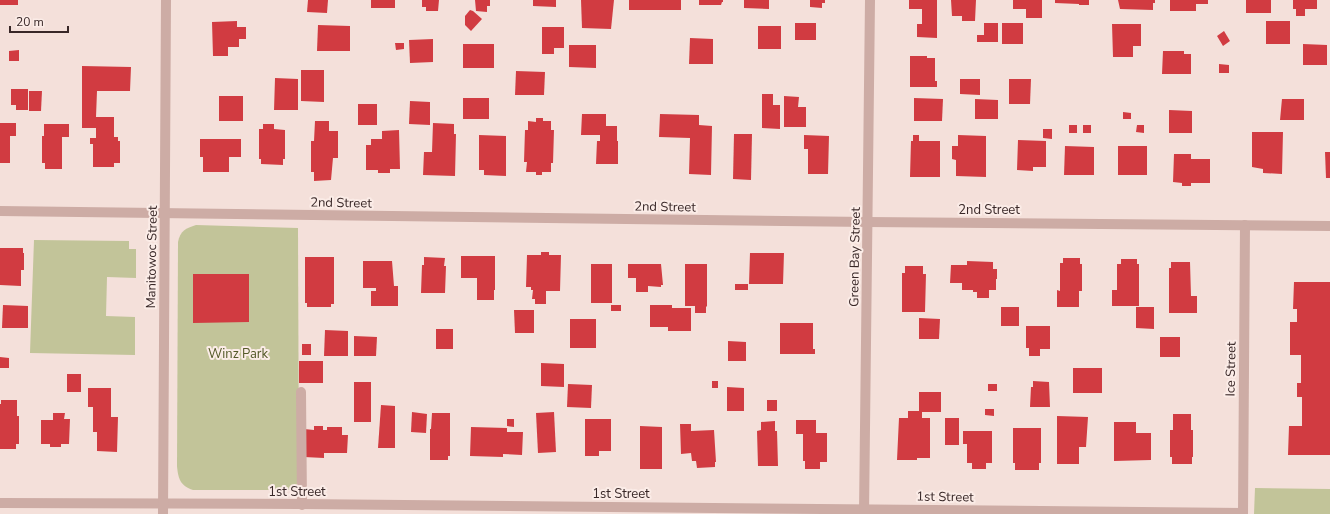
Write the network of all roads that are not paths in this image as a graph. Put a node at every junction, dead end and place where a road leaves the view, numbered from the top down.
1 (166, 0) edge
2 (870, 0) edge
3 (0, 211) edge
4 (166, 212) junction
5 (868, 222) junction
6 (1245, 225) junction
7 (1330, 226) edge
8 (301, 392) dead end
9 (0, 503) edge
10 (302, 505) junction
11 (163, 509) edge
12 (864, 512) edge
13 (1242, 514) edge

1 - 4 street, Manitowoc Street
2 - 5 street, Green Bay Street
3 - 4 street, 2nd Street
4 - 5 street, 2nd Street
4 - 11 street, Manitowoc Street
5 - 6 street, 2nd Street
5 - 12 street, Green Bay Street
6 - 7 street, 2nd Street
6 - 13 street, Ice Street
8 - 10 street
9 - 11 street, 1st Street
10 - 11 street, 1st Street
10 - 12 street, 1st Street
12 - 13 street, 1st Street

